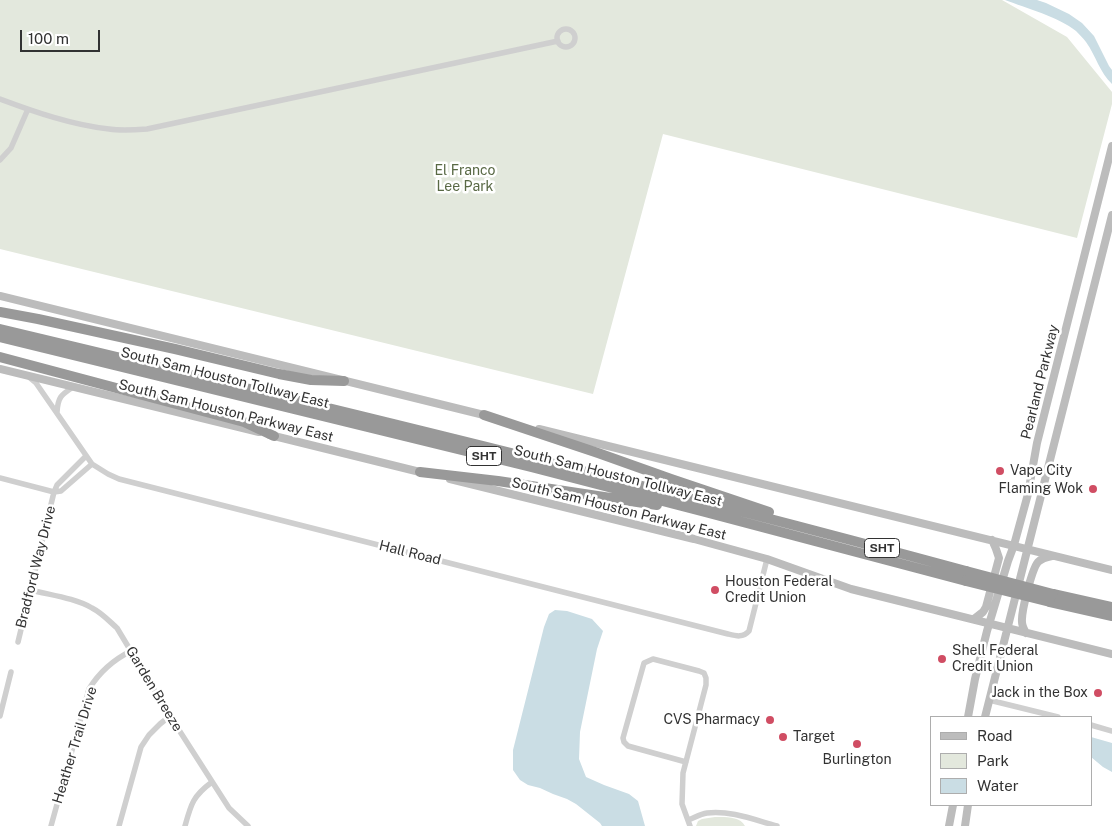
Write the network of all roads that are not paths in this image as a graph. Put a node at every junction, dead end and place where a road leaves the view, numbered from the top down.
1 (558, 41) dead end
2 (0, 99) edge
3 (28, 109) junction
4 (1112, 146) edge
5 (0, 160) edge
6 (1112, 215) edge
7 (1076, 288) junction
8 (1092, 292) junction
9 (0, 296) edge
10 (0, 312) edge
11 (0, 329) edge
12 (0, 337) edge
13 (0, 357) edge
14 (0, 369) edge
15 (29, 376) junction
16 (344, 381) junction
17 (73, 387) junction
18 (1046, 408) junction
19 (57, 412) junction
20 (1062, 412) junction
21 (484, 416) junction
22 (274, 436) junction
23 (86, 456) junction
24 (92, 464) junction
25 (420, 472) junction
26 (0, 478) edge
27 (54, 492) junction
28 (705, 512) junction
29 (797, 525) junction
30 (992, 540) junction
31 (1014, 545) junction
32 (1028, 549) junction
33 (1054, 556) junction
34 (767, 559) junction
35 (1112, 570) edge
36 (966, 576) junction
37 (31, 590) junction
38 (1052, 598) junction
39 (1112, 607) edge
40 (1112, 616) edge
41 (974, 619) junction
42 (990, 623) junction
43 (1006, 628) junction
44 (1026, 633) junction
45 (18, 642) dead end
46 (131, 650) junction
47 (1112, 654) edge
48 (12, 672) dead end
49 (989, 700) junction
50 (0, 716) edge
51 (170, 716) junction
52 (968, 716) edge
53 (984, 716) edge
54 (1054, 716) edge
55 (1092, 725) edge
56 (1112, 731) edge
57 (686, 762) junction
58 (212, 782) junction
59 (953, 806) edge
60 (968, 806) edge
61 (689, 823) edge
62 (750, 823) edge
63 (51, 826) edge
64 (119, 826) edge
65 (185, 826) edge
66 (248, 826) edge
67 (777, 826) edge
68 (949, 826) edge
69 (964, 826) edge

1 - 3 street
2 - 3 street
3 - 5 street
4 - 7 main road, Pearland Parkway
6 - 8 main road, Pearland Parkway
7 - 8 main road
7 - 18 main road, Pearland Parkway
8 - 20 main road, Pearland Parkway
9 - 16 main road
10 - 16 highway
11 - 29 highway, South Sam Houston Tollway East / SHT
12 - 28 highway, South Sam Houston Tollway East / SHT
13 - 22 highway
14 - 15 main road, South Sam Houston Parkway East
15 - 17 main road, South Sam Houston Parkway East
15 - 19 street, Hall Road
16 - 21 main road
17 - 19 street
17 - 22 main road, South Sam Houston Parkway East
18 - 20 main road
18 - 31 main road, Pearland Parkway
19 - 23 street, Hall Road
20 - 32 main road, Pearland Parkway
21 - 29 highway
21 - 30 main road
22 - 25 main road, South Sam Houston Parkway East
23 - 24 street, Hall Road
23 - 27 street
24 - 27 street
24 - 34 street, Hall Road
25 - 28 highway
25 - 34 main road, South Sam Houston Parkway East
26 - 27 street
27 - 37 street, Bradford Way Drive
28 - 36 highway, South Sam Houston Tollway East / SHT
29 - 36 highway, South Sam Houston Tollway East / SHT
30 - 31 main road
30 - 41 main road
31 - 32 main road
31 - 42 main road, Pearland Parkway
32 - 33 main road
32 - 43 main road, Pearland Parkway
33 - 35 main road
33 - 44 main road
34 - 41 main road, South Sam Houston Parkway East
36 - 38 highway, South Sam Houston Tollway East / SHT, bridge
37 - 45 street, Bradford Way Drive
37 - 46 street, Garden Breeze
38 - 39 highway, South Sam Houston Tollway East / SHT
38 - 40 highway, South Sam Houston Tollway East / SHT
41 - 42 main road, South Sam Houston Parkway East
42 - 43 main road, South Sam Houston Parkway East
42 - 52 main road, Pearland Parkway
43 - 44 main road, South Sam Houston Parkway East
43 - 49 main road, Pearland Parkway
44 - 47 main road, South Sam Houston Parkway East
46 - 51 street, Garden Breeze
46 - 63 street, Heather Trail Drive
48 - 50 street
49 - 53 main road, Pearland Parkway
49 - 54 street
51 - 58 street, Garden Breeze
51 - 64 street
55 - 56 street
57 - 57 street
57 - 61 street
58 - 65 street
58 - 66 street, Garden Breeze
59 - 68 main road
60 - 69 main road
61 - 62 street
62 - 67 street

